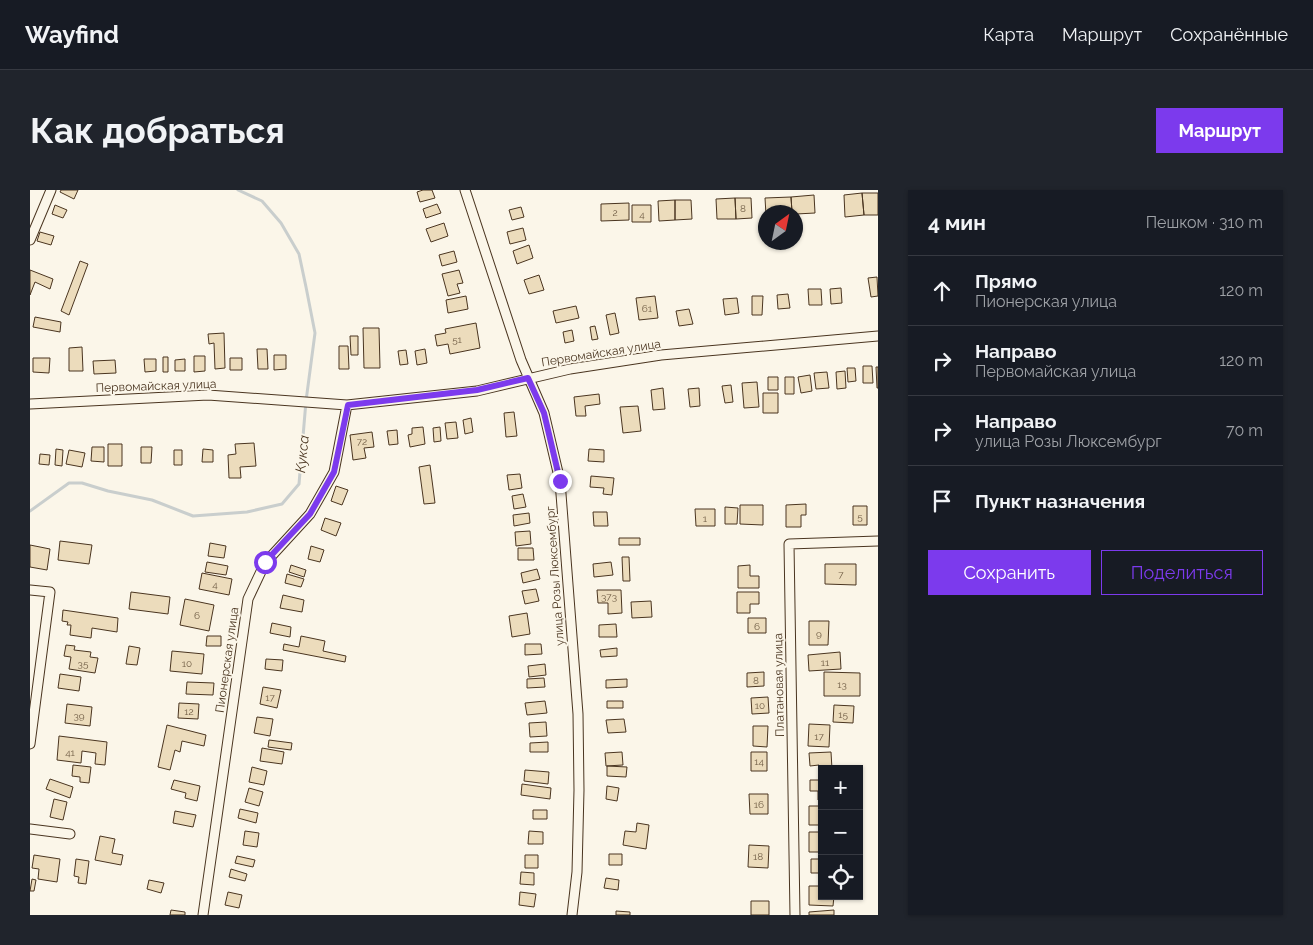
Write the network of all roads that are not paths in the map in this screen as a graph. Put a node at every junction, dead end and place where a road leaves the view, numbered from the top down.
1 (51, 190) edge
2 (465, 190) edge
3 (30, 240) edge
4 (878, 336) edge
5 (528, 378) junction
6 (30, 404) edge
7 (348, 405) junction
8 (878, 541) edge
9 (30, 590) edge
10 (30, 744) edge
11 (30, 829) edge
12 (70, 834) dead end
13 (203, 915) edge
14 (572, 915) edge
15 (795, 915) edge

1 - 3 street
2 - 5 street, улица Розы Люксембург
4 - 5 street, Первомайская улица
5 - 7 street, Первомайская улица
5 - 14 street, улица Розы Люксембург
6 - 7 street, Первомайская улица
7 - 13 street, Пионерская улица
8 - 15 street, Платановая улица
9 - 10 street
11 - 12 street

